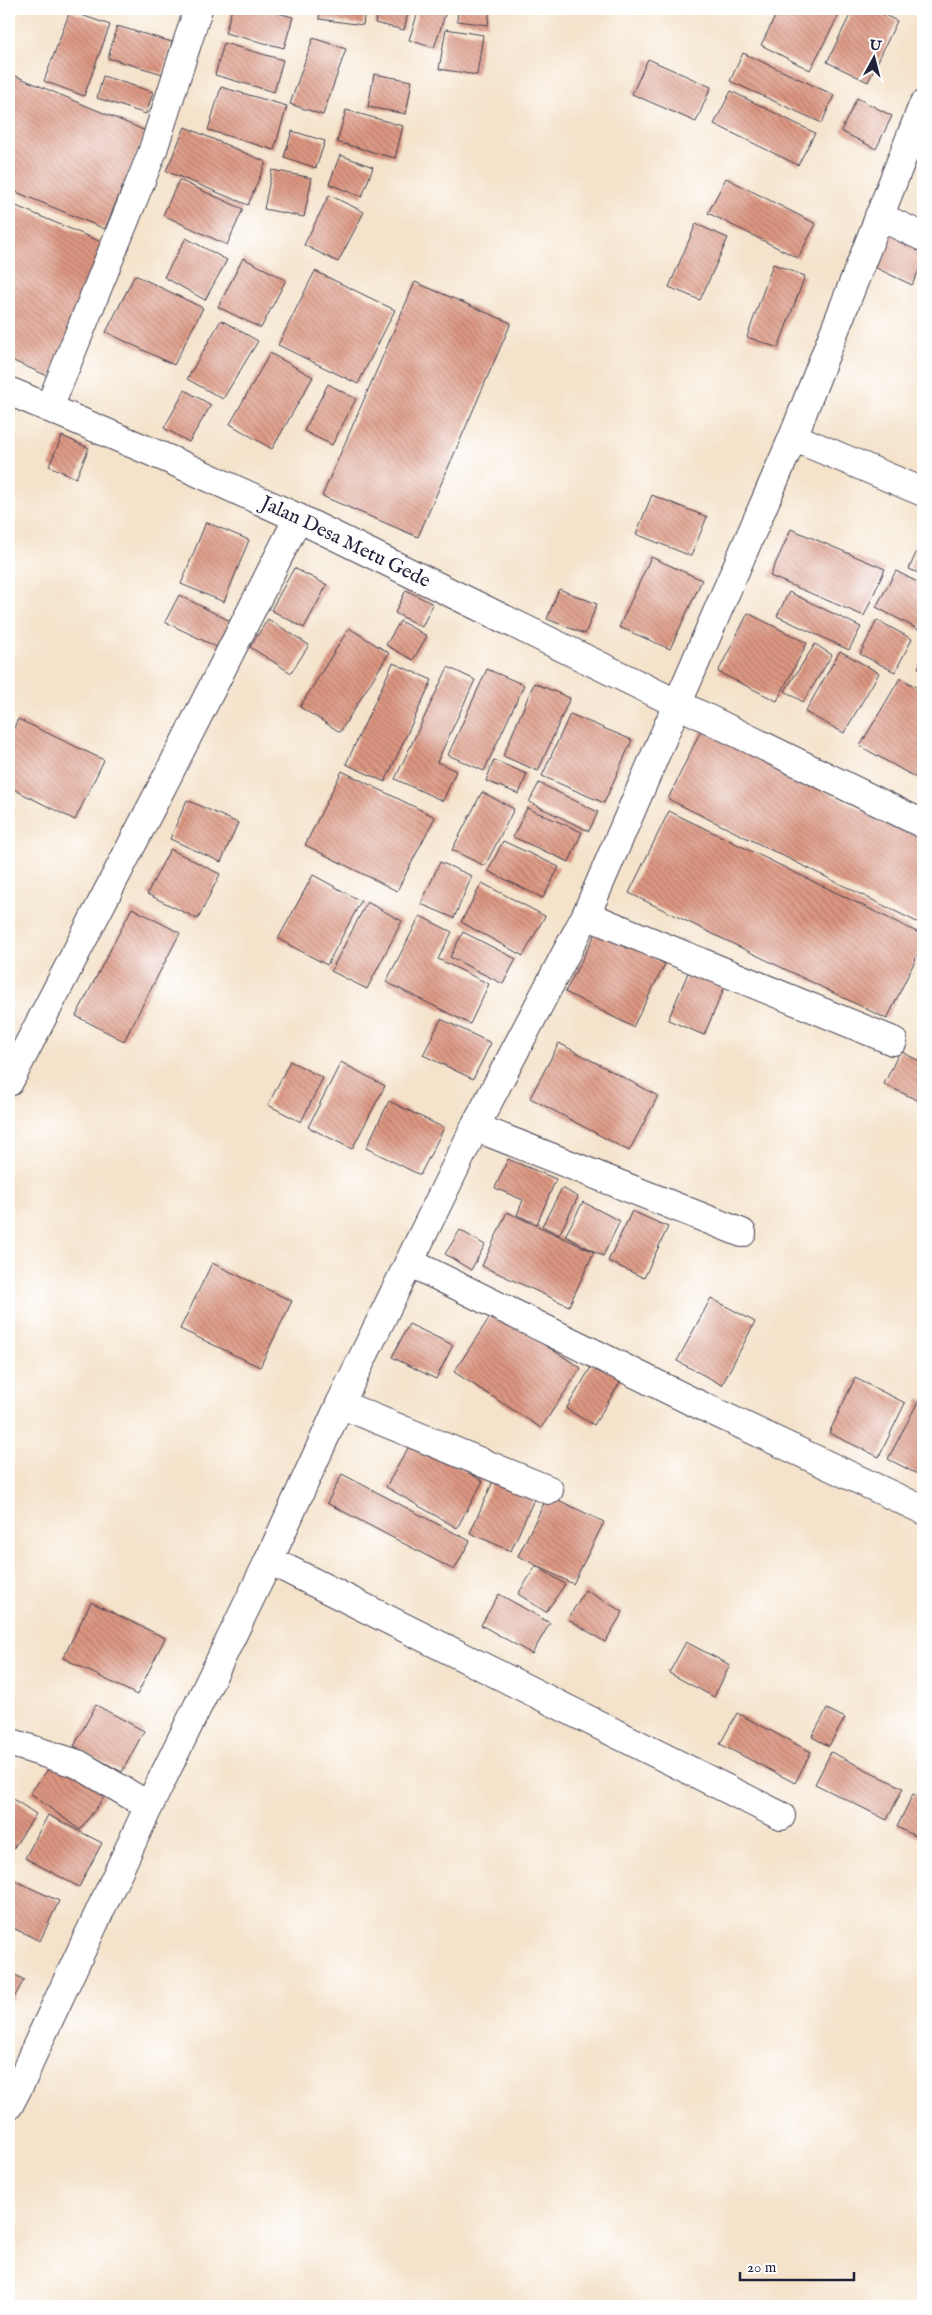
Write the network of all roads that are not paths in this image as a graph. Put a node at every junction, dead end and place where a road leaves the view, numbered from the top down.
1 (198, 9) edge
2 (923, 105) edge
3 (879, 216) junction
4 (923, 237) edge
5 (9, 391) edge
6 (49, 408) junction
7 (793, 437) junction
8 (923, 492) edge
9 (298, 518) junction
10 (678, 703) junction
11 (923, 824) edge
12 (586, 915) junction
13 (893, 1041) dead end
14 (9, 1082) edge
15 (475, 1127) junction
16 (742, 1233) dead end
17 (410, 1263) junction
18 (340, 1404) junction
19 (549, 1490) dead end
20 (923, 1510) edge
21 (269, 1560) junction
22 (9, 1742) edge
23 (149, 1806) junction
24 (781, 1816) dead end
25 (17, 2072) edge
26 (9, 2105) edge

1 - 6 street
2 - 3 street
3 - 4 street
3 - 7 street
5 - 6 street, Jalan Desa Metu Gede
6 - 9 street, Jalan Desa Metu Gede
7 - 8 street
7 - 10 street
9 - 10 street, Jalan Desa Metu Gede
9 - 14 street
10 - 11 street, Jalan Desa Metu Gede
10 - 12 street
12 - 13 street
12 - 15 street
15 - 16 street
15 - 17 street
17 - 18 street
17 - 20 street
18 - 19 street
18 - 21 street
21 - 23 street
21 - 24 street
22 - 23 street
23 - 25 street
25 - 26 street

